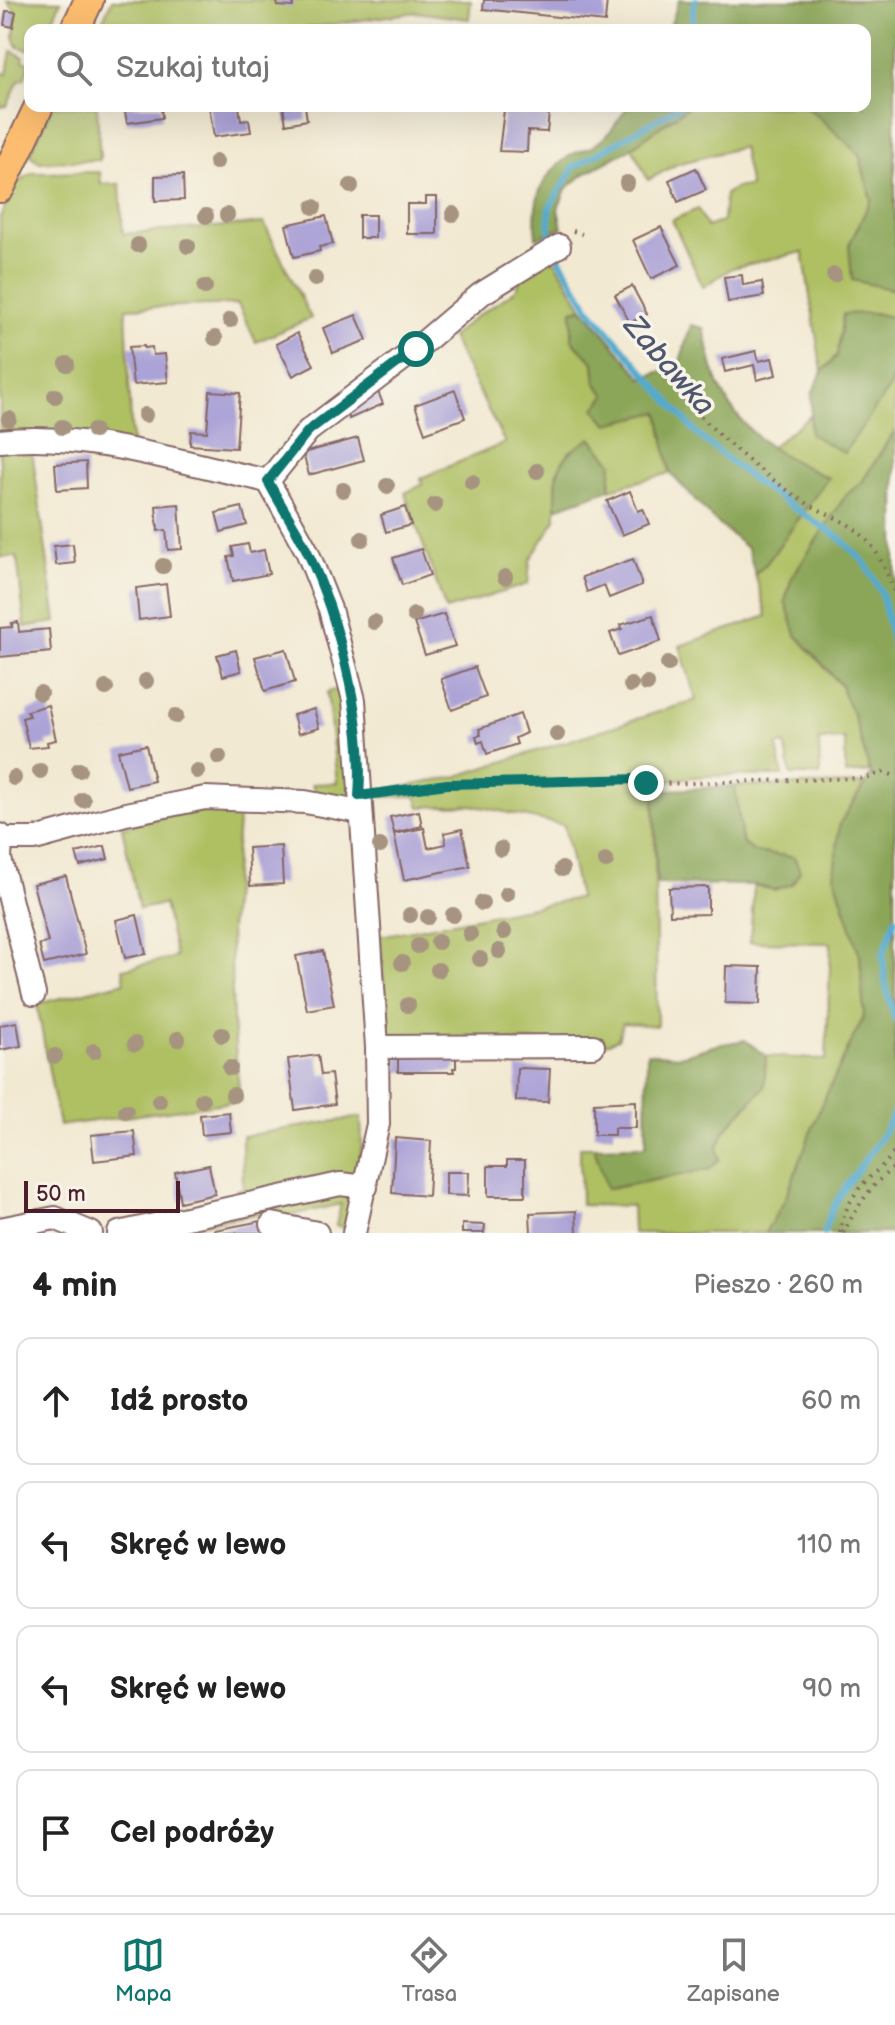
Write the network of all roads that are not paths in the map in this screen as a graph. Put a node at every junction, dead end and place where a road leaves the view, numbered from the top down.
1 (89, 0) edge
2 (78, 24) edge
3 (36, 112) edge
4 (0, 188) edge
5 (554, 249) dead end
6 (0, 441) edge
7 (268, 481) junction
8 (360, 804) junction
9 (1, 837) edge
10 (34, 994) dead end
11 (593, 1046) dead end
12 (377, 1047) junction
13 (366, 1187) junction
14 (272, 1224) dead end
15 (0, 1229) edge
16 (91, 1233) edge
17 (119, 1233) edge
18 (317, 1233) edge
19 (354, 1233) edge

1 - 2 main road
3 - 4 main road
5 - 7 street
6 - 7 street
7 - 8 street
8 - 9 street
8 - 12 street
9 - 10 street
11 - 12 street
12 - 13 street
13 - 17 street
13 - 19 street
14 - 18 street
15 - 16 street

